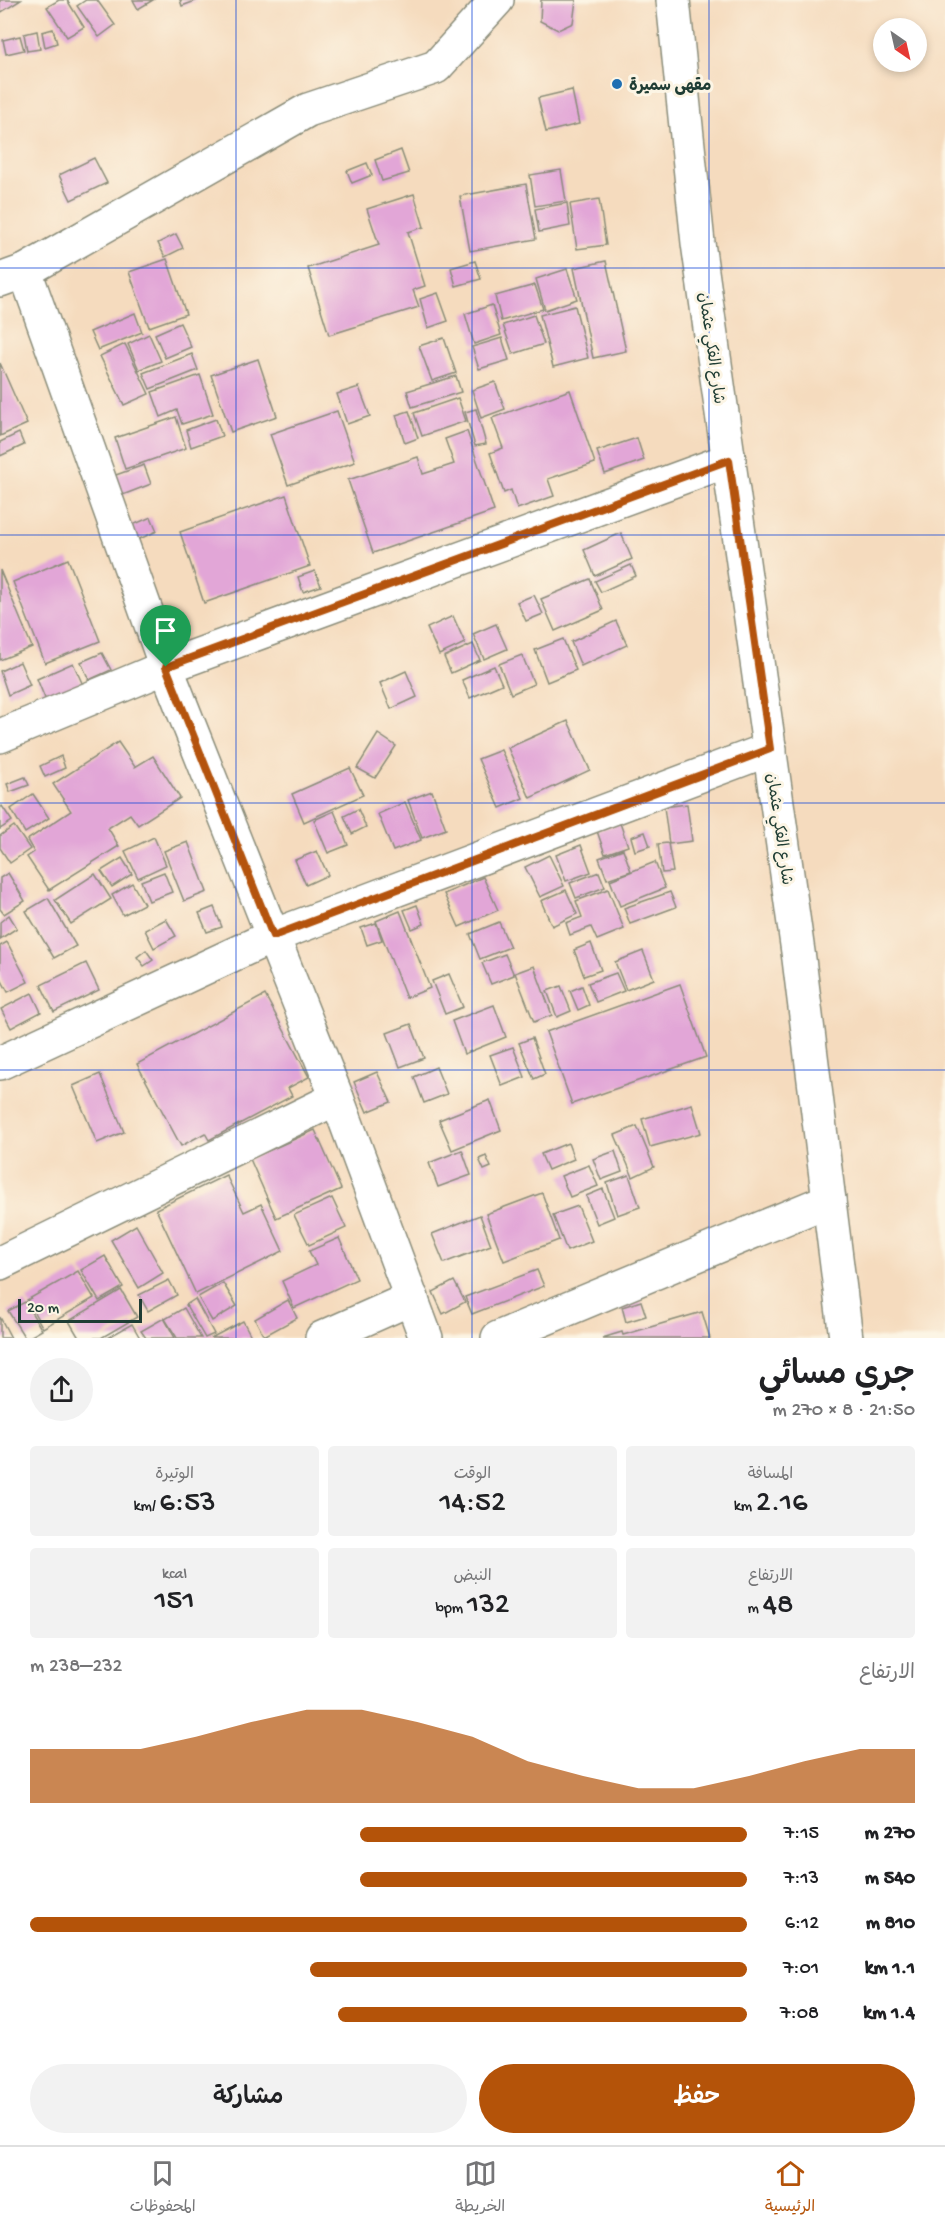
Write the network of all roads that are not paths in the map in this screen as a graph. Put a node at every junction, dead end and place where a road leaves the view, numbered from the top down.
1 (497, 0) edge
2 (673, 0) edge
3 (12, 275) edge
4 (729, 460) junction
5 (166, 667) junction
6 (0, 736) edge
7 (770, 749) junction
8 (273, 936) junction
9 (0, 1064) edge
10 (337, 1098) junction
11 (829, 1200) junction
12 (0, 1263) edge
13 (412, 1298) junction
14 (322, 1338) edge
15 (426, 1338) edge
16 (498, 1338) edge
17 (846, 1338) edge

1 - 3 street
2 - 4 street, شارع الفكي عثمان
3 - 5 street
4 - 5 street
4 - 7 street, شارع الفكي عثمان
5 - 6 street
5 - 8 street
7 - 8 street
7 - 11 street, شارع الفكي عثمان
8 - 9 street
8 - 10 street
10 - 12 street
10 - 13 street
11 - 16 street
11 - 17 street, شارع الفكي عثمان
13 - 14 street
13 - 15 street

